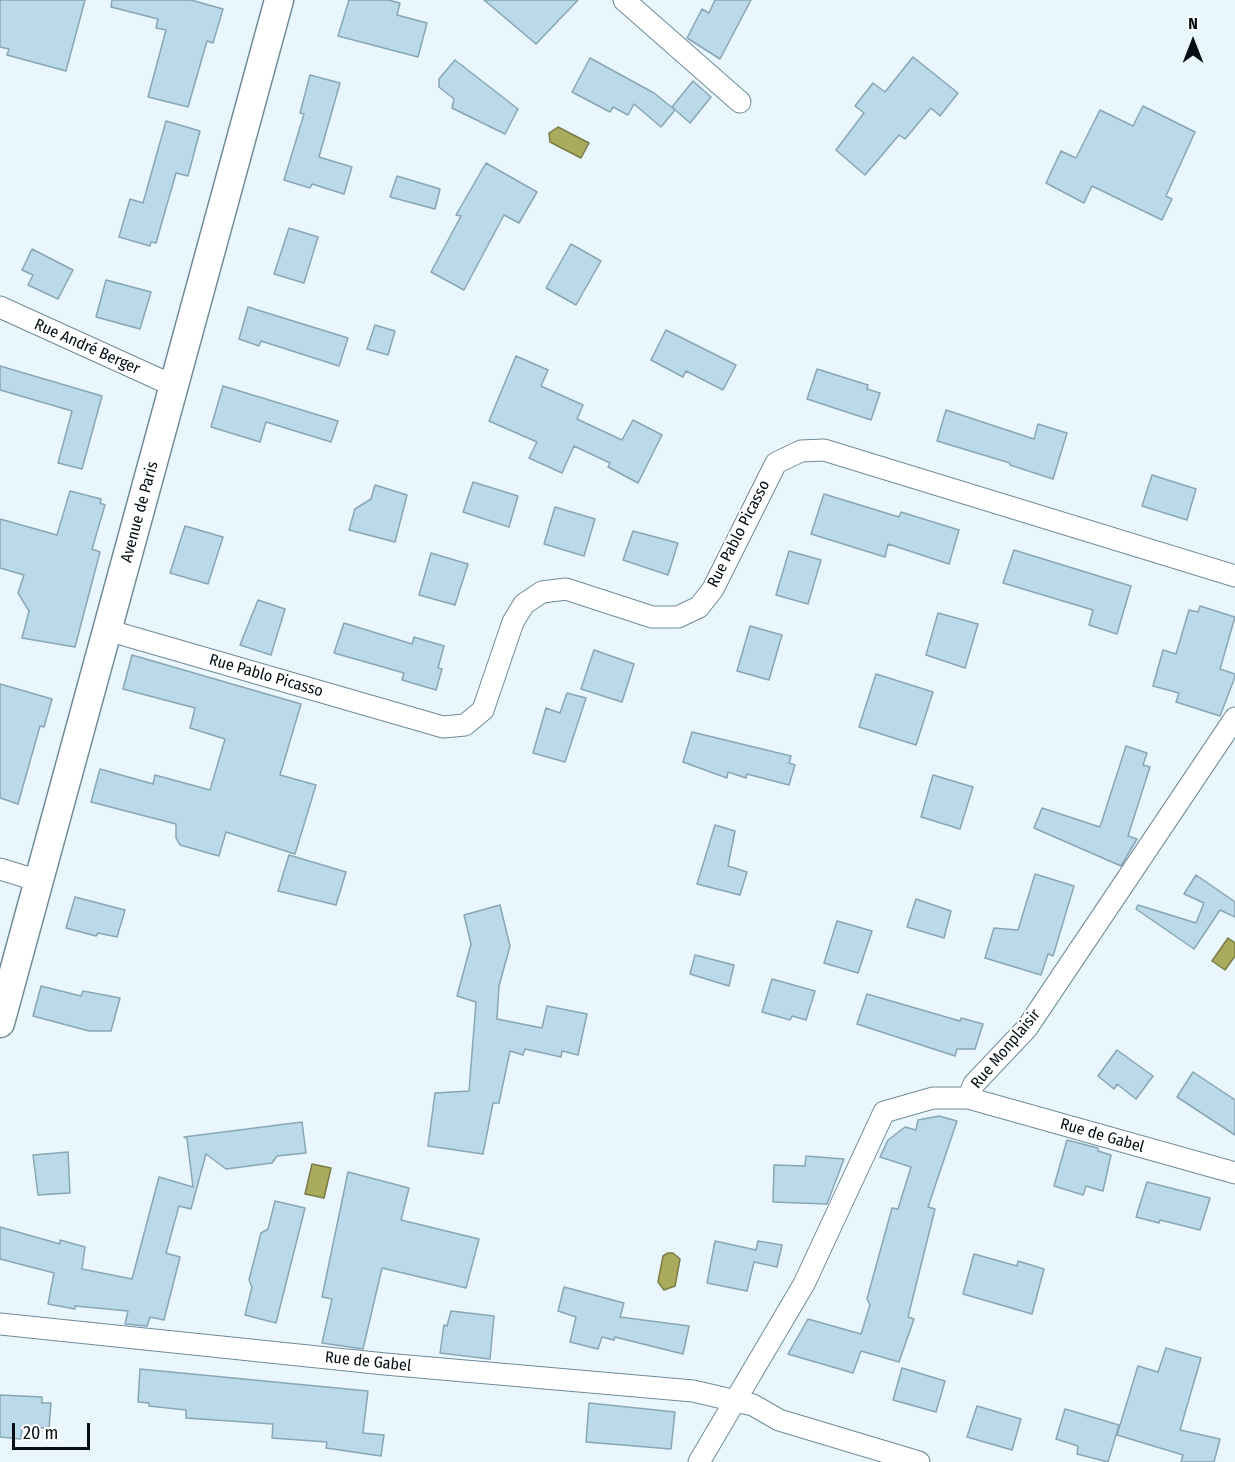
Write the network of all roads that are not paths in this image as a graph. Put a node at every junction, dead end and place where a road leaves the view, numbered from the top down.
1 (279, 0) edge
2 (624, 0) edge
3 (740, 102) dead end
4 (0, 307) edge
5 (174, 386) junction
6 (1235, 576) edge
7 (107, 630) junction
8 (1235, 718) edge
9 (0, 869) edge
10 (39, 881) junction
11 (0, 1023) edge
12 (968, 1098) junction
13 (1235, 1173) edge
14 (0, 1324) edge
15 (735, 1401) junction
16 (699, 1462) edge
17 (919, 1462) edge

1 - 5 main road, Avenue de Paris
2 - 3 street
4 - 5 street, Rue André Berger
5 - 7 main road, Avenue de Paris
6 - 7 street, Rue Pablo Picasso
7 - 10 main road, Avenue de Paris
8 - 12 street, Rue Monplaisir
9 - 10 street
10 - 11 main road, Avenue de Paris
12 - 13 street, Rue de Gabel
12 - 15 street, Rue Monplaisir
14 - 15 street, Rue de Gabel
15 - 16 street, Rue Monplaisir
15 - 17 street, Rue de Gabel

